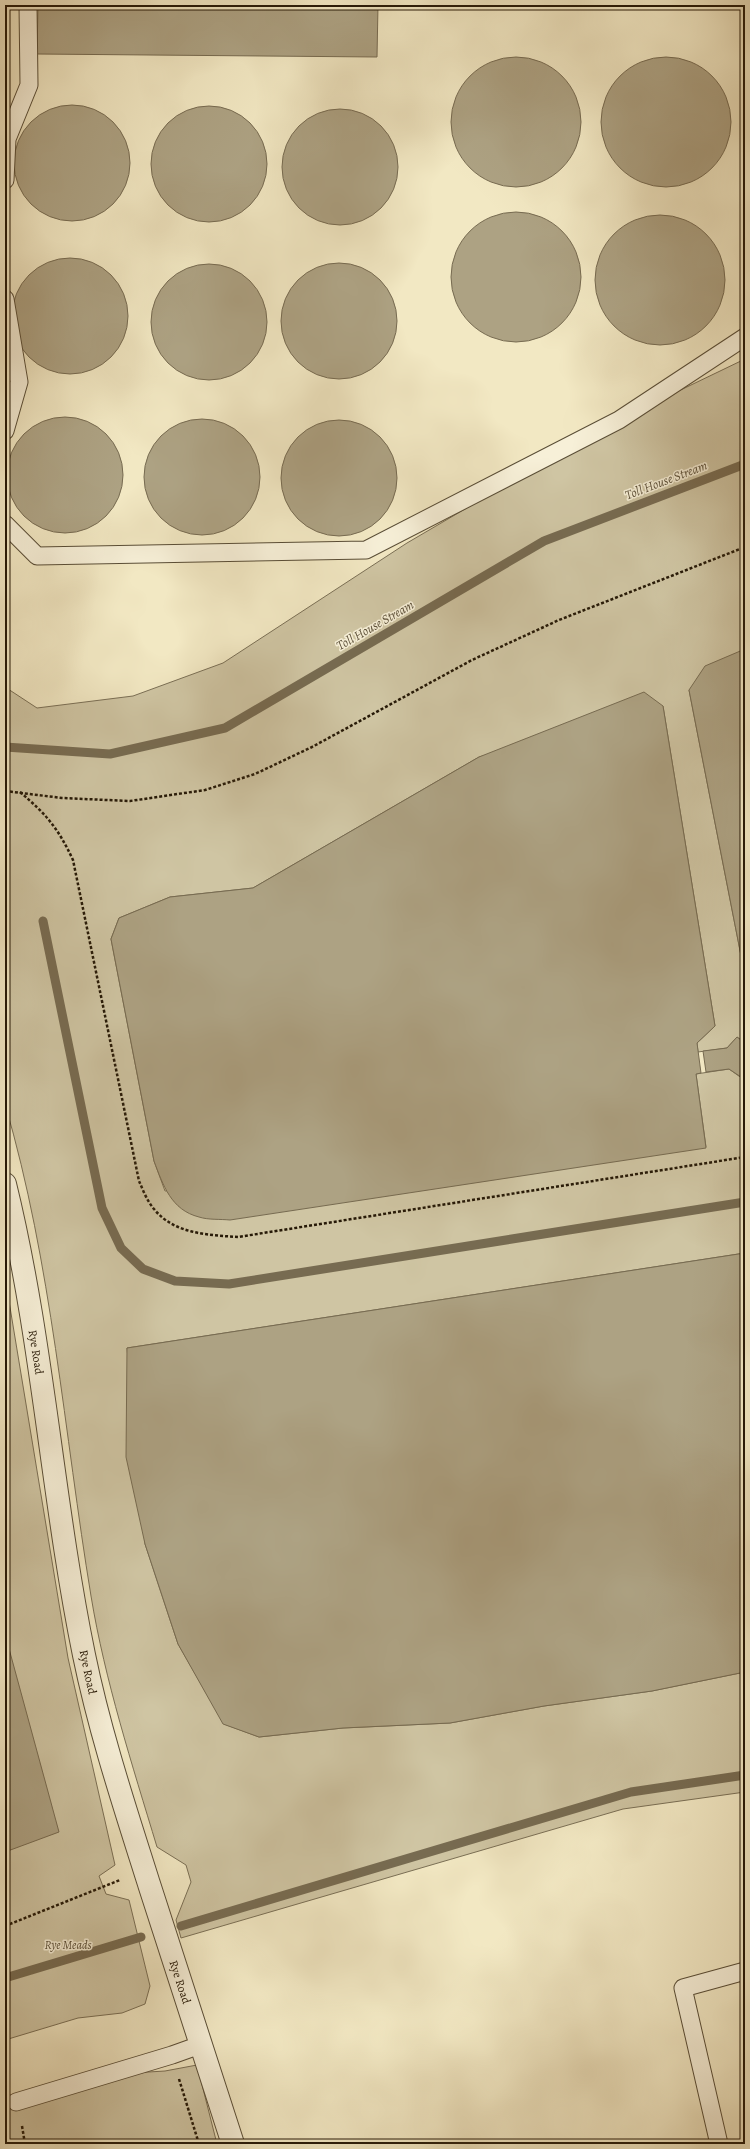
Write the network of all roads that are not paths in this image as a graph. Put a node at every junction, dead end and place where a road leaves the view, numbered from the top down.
1 (28, 5) edge
2 (5, 180) edge
3 (5, 298) edge
4 (745, 337) edge
5 (5, 431) edge
6 (5, 524) edge
7 (5, 1184) edge
8 (745, 1970) edge
9 (200, 2044) junction
10 (16, 2102) dead end
11 (233, 2144) edge
12 (719, 2144) edge

1 - 2 lane
3 - 5 lane
4 - 6 lane
7 - 9 street, Rye Road
8 - 12 lane
9 - 10 lane
9 - 11 street, Rye Road

